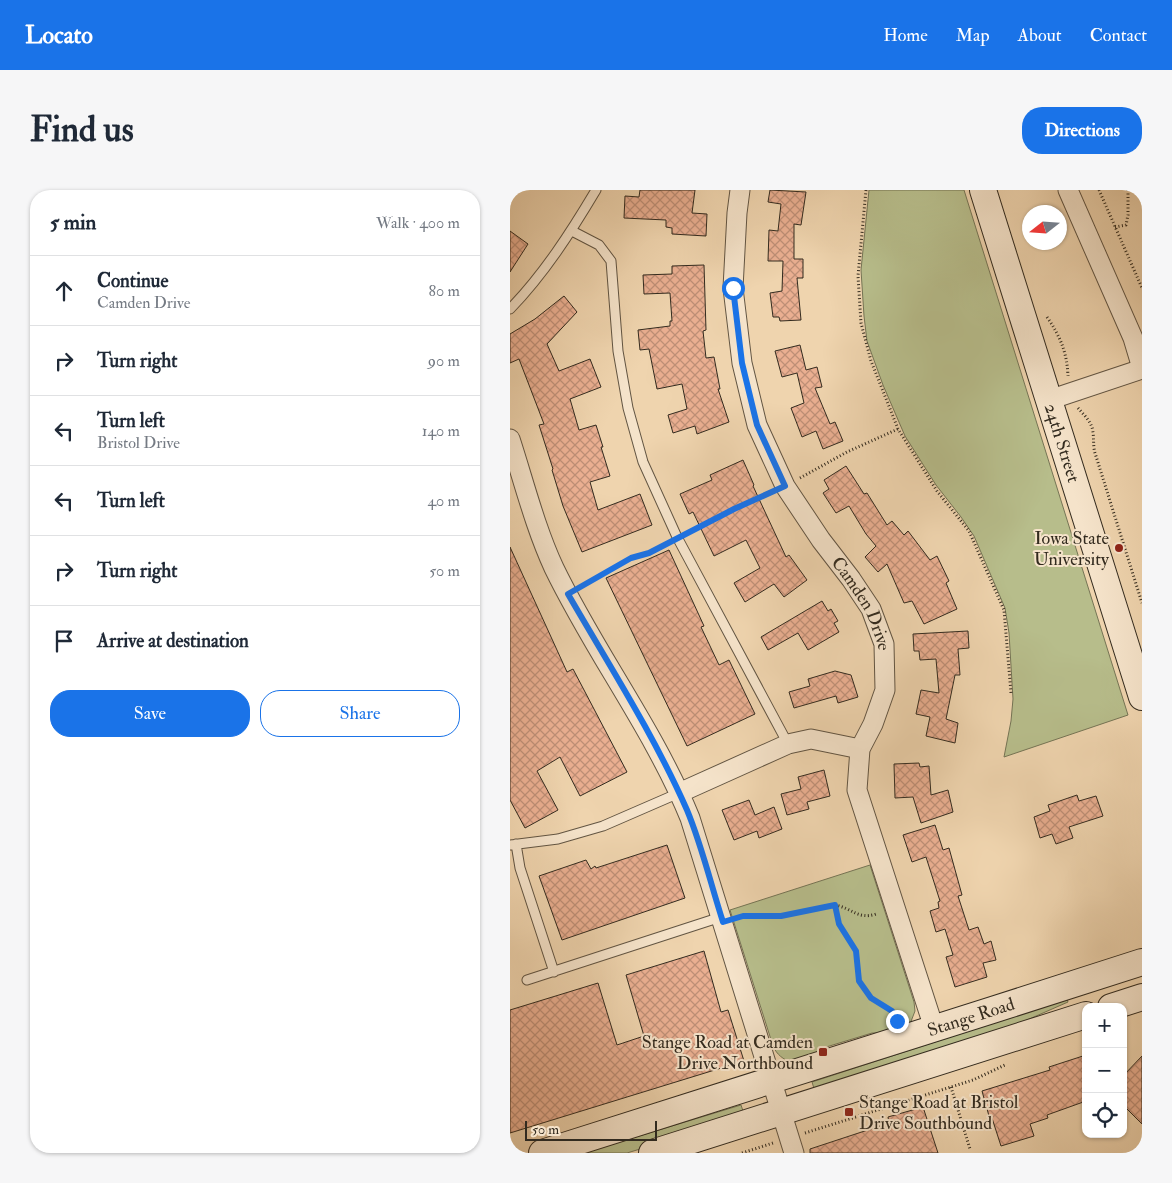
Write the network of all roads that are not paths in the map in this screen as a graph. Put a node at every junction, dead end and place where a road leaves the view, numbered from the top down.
1 (596, 190) edge
2 (740, 190) edge
3 (983, 190) edge
4 (1068, 190) edge
5 (572, 231) junction
6 (510, 309) edge
7 (1142, 368) edge
8 (1049, 400) junction
9 (510, 439) edge
10 (1142, 697) edge
11 (788, 744) junction
12 (860, 749) junction
13 (679, 793) junction
14 (513, 845) edge
15 (722, 920) junction
16 (1142, 962) edge
17 (554, 972) junction
18 (527, 980) dead end
19 (1142, 997) edge
20 (1123, 1003) edge
21 (1082, 1016) edge
22 (934, 1028) junction
23 (772, 1082) junction
24 (782, 1112) junction
25 (542, 1153) edge
26 (652, 1153) edge
27 (794, 1153) edge

1 - 5 lane
2 - 12 street, Camden Drive
3 - 8 main road, 24th Street
4 - 7 street
5 - 6 lane
5 - 11 lane
7 - 8 street
8 - 10 main road, 24th Street
9 - 13 street
11 - 12 street
11 - 13 street
12 - 22 street, Camden Drive
13 - 14 lane
13 - 15 street
14 - 17 lane
15 - 17 lane
15 - 23 street
16 - 22 main road, Stange Road
17 - 18 lane
19 - 20 main road
21 - 24 main road, Stange Road
22 - 23 main road, Stange Road
23 - 24 street
23 - 25 main road, Stange Road
24 - 26 main road, Stange Road
24 - 27 street

